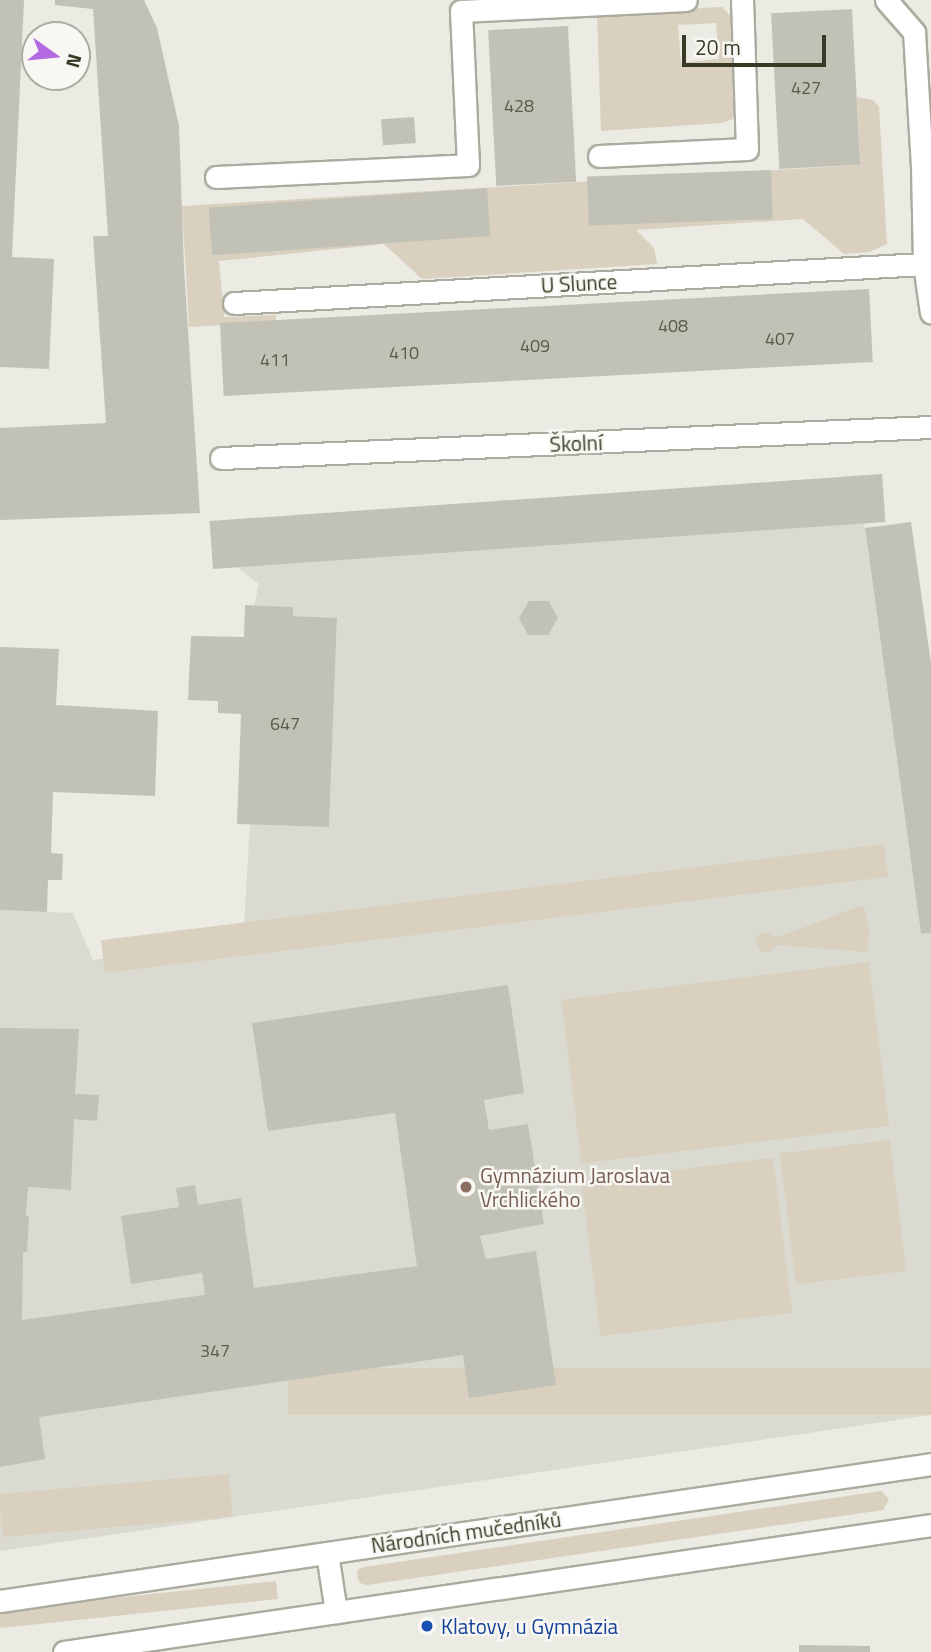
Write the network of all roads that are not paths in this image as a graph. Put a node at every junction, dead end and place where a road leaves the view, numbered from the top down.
1 (686, 0) edge
2 (742, 0) edge
3 (887, 0) edge
4 (599, 156) dead end
5 (216, 177) dead end
6 (924, 264) junction
7 (234, 303) dead end
8 (931, 313) edge
9 (931, 427) edge
10 (221, 458) dead end
11 (931, 1464) edge
12 (931, 1525) edge
13 (327, 1553) junction
14 (0, 1601) edge
15 (336, 1612) junction
16 (64, 1652) edge

1 - 5 street
2 - 4 street
3 - 6 street
6 - 7 street, U Slunce
6 - 8 street
9 - 10 street, Školní
11 - 13 street, Národních mučedníků
12 - 15 street
13 - 14 street, Národních mučedníků
13 - 15 street
15 - 16 street

